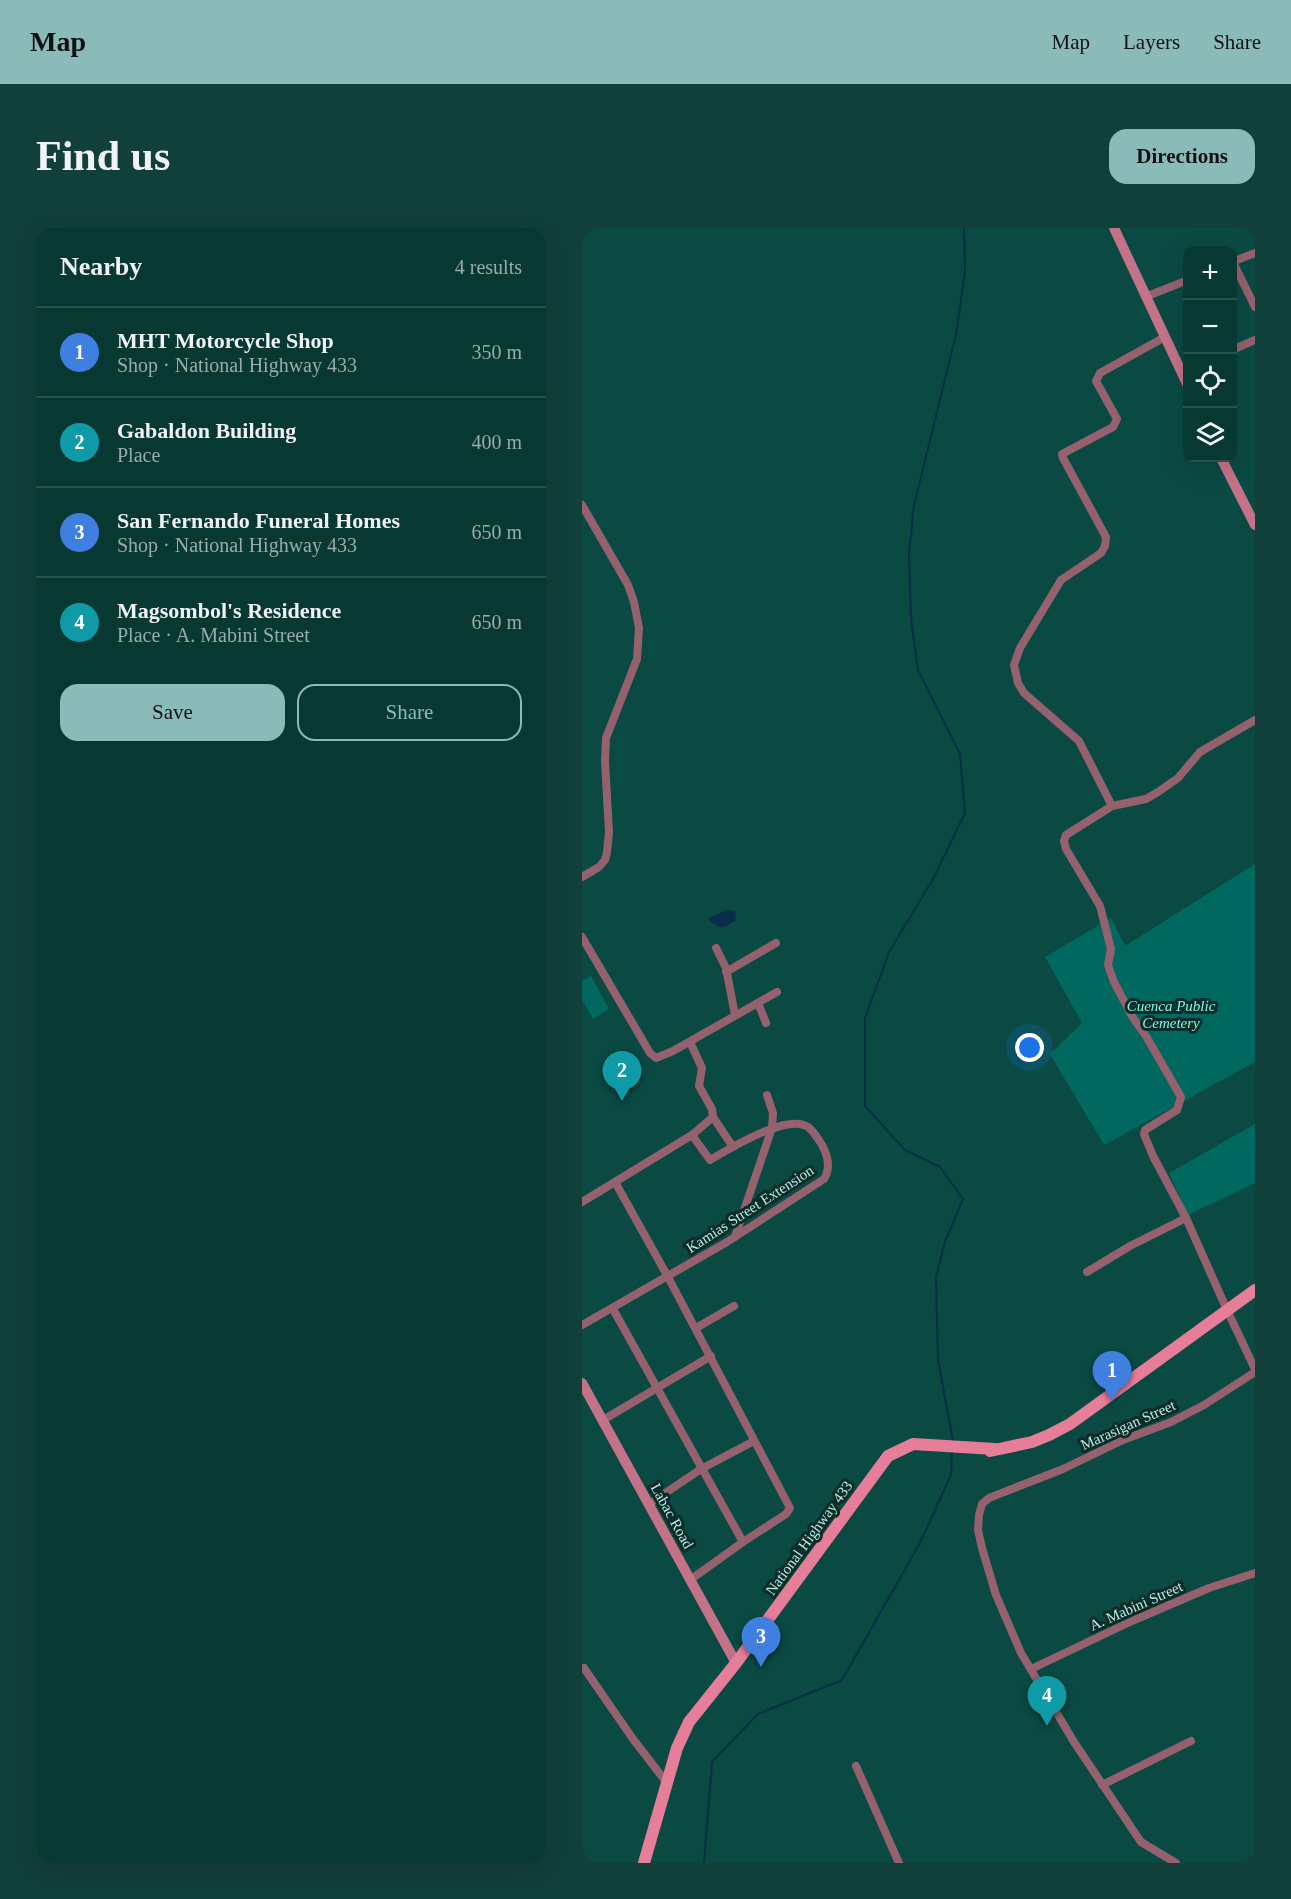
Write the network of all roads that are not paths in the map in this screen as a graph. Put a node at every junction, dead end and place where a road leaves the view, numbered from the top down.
1 (1113, 228) edge
2 (1255, 253) edge
3 (1237, 260) edge
4 (1237, 270) edge
5 (1183, 282) edge
6 (1145, 297) junction
7 (1255, 307) edge
8 (1165, 337) junction
9 (1255, 340) edge
10 (1237, 348) edge
11 (1183, 368) edge
12 (1223, 462) edge
13 (582, 505) edge
14 (1255, 525) edge
15 (1255, 720) edge
16 (1112, 806) junction
17 (582, 877) edge
18 (582, 937) edge
19 (776, 943) dead end
20 (716, 948) dead end
21 (726, 972) junction
22 (777, 992) dead end
23 (758, 1003) junction
24 (735, 1015) junction
25 (766, 1023) dead end
26 (690, 1042) junction
27 (767, 1095) dead end
28 (713, 1117) junction
29 (772, 1128) junction
30 (692, 1135) junction
31 (733, 1147) junction
32 (615, 1182) junction
33 (582, 1202) edge
34 (1186, 1218) junction
35 (735, 1237) junction
36 (1087, 1272) dead end
37 (668, 1277) junction
38 (1255, 1290) edge
39 (734, 1306) dead end
40 (613, 1308) junction
41 (1227, 1310) junction
42 (582, 1325) edge
43 (696, 1328) junction
44 (711, 1356) junction
45 (1255, 1370) edge
46 (582, 1383) edge
47 (656, 1388) junction
48 (603, 1420) junction
49 (754, 1441) junction
50 (701, 1470) junction
51 (649, 1504) junction
52 (742, 1542) junction
53 (1255, 1573) edge
54 (690, 1580) junction
55 (736, 1663) junction
56 (584, 1668) dead end
57 (1031, 1669) junction
58 (1191, 1741) dead end
59 (856, 1766) dead end
60 (667, 1783) junction
61 (1102, 1785) junction
62 (644, 1863) edge
63 (899, 1863) edge
64 (1176, 1863) edge

1 - 6 street
2 - 3 street
4 - 7 street
5 - 6 street
6 - 8 street
8 - 11 street
8 - 16 street
9 - 10 street
12 - 14 street
13 - 17 street
15 - 16 street
16 - 34 street
18 - 26 street
19 - 21 street
20 - 21 street
21 - 24 street
22 - 23 street
23 - 24 street
23 - 25 street
24 - 26 street
26 - 28 street
27 - 29 street
28 - 30 street
28 - 31 street
29 - 31 street, Kamias Street Extension
29 - 35 street
29 - 35 street, Kamias Street Extension
30 - 31 street, Kamias Street Extension
30 - 32 street
32 - 33 street
32 - 37 street
34 - 36 street
34 - 41 street
35 - 37 street, Kamias Street Extension
37 - 40 street, Kamias Street Extension
37 - 43 street
38 - 41 main road, National Highway 433
39 - 43 street
40 - 42 street, Kamias Street Extension
40 - 47 street
41 - 45 street
41 - 55 main road, National Highway 433
43 - 44 street
44 - 47 street
44 - 49 street
45 - 57 street, Marasigan Street
46 - 48 street, Labac Road
47 - 48 street
47 - 50 street
48 - 51 street, Labac Road
49 - 50 street
49 - 52 street
50 - 51 street
50 - 52 street
51 - 54 street, Labac Road
52 - 54 street
53 - 57 street, A. Mabini Street
54 - 55 street, Labac Road
55 - 60 main road, National Highway 433
56 - 60 street
57 - 61 street
58 - 61 street
59 - 63 street
60 - 62 main road, National Highway 433
61 - 64 street

